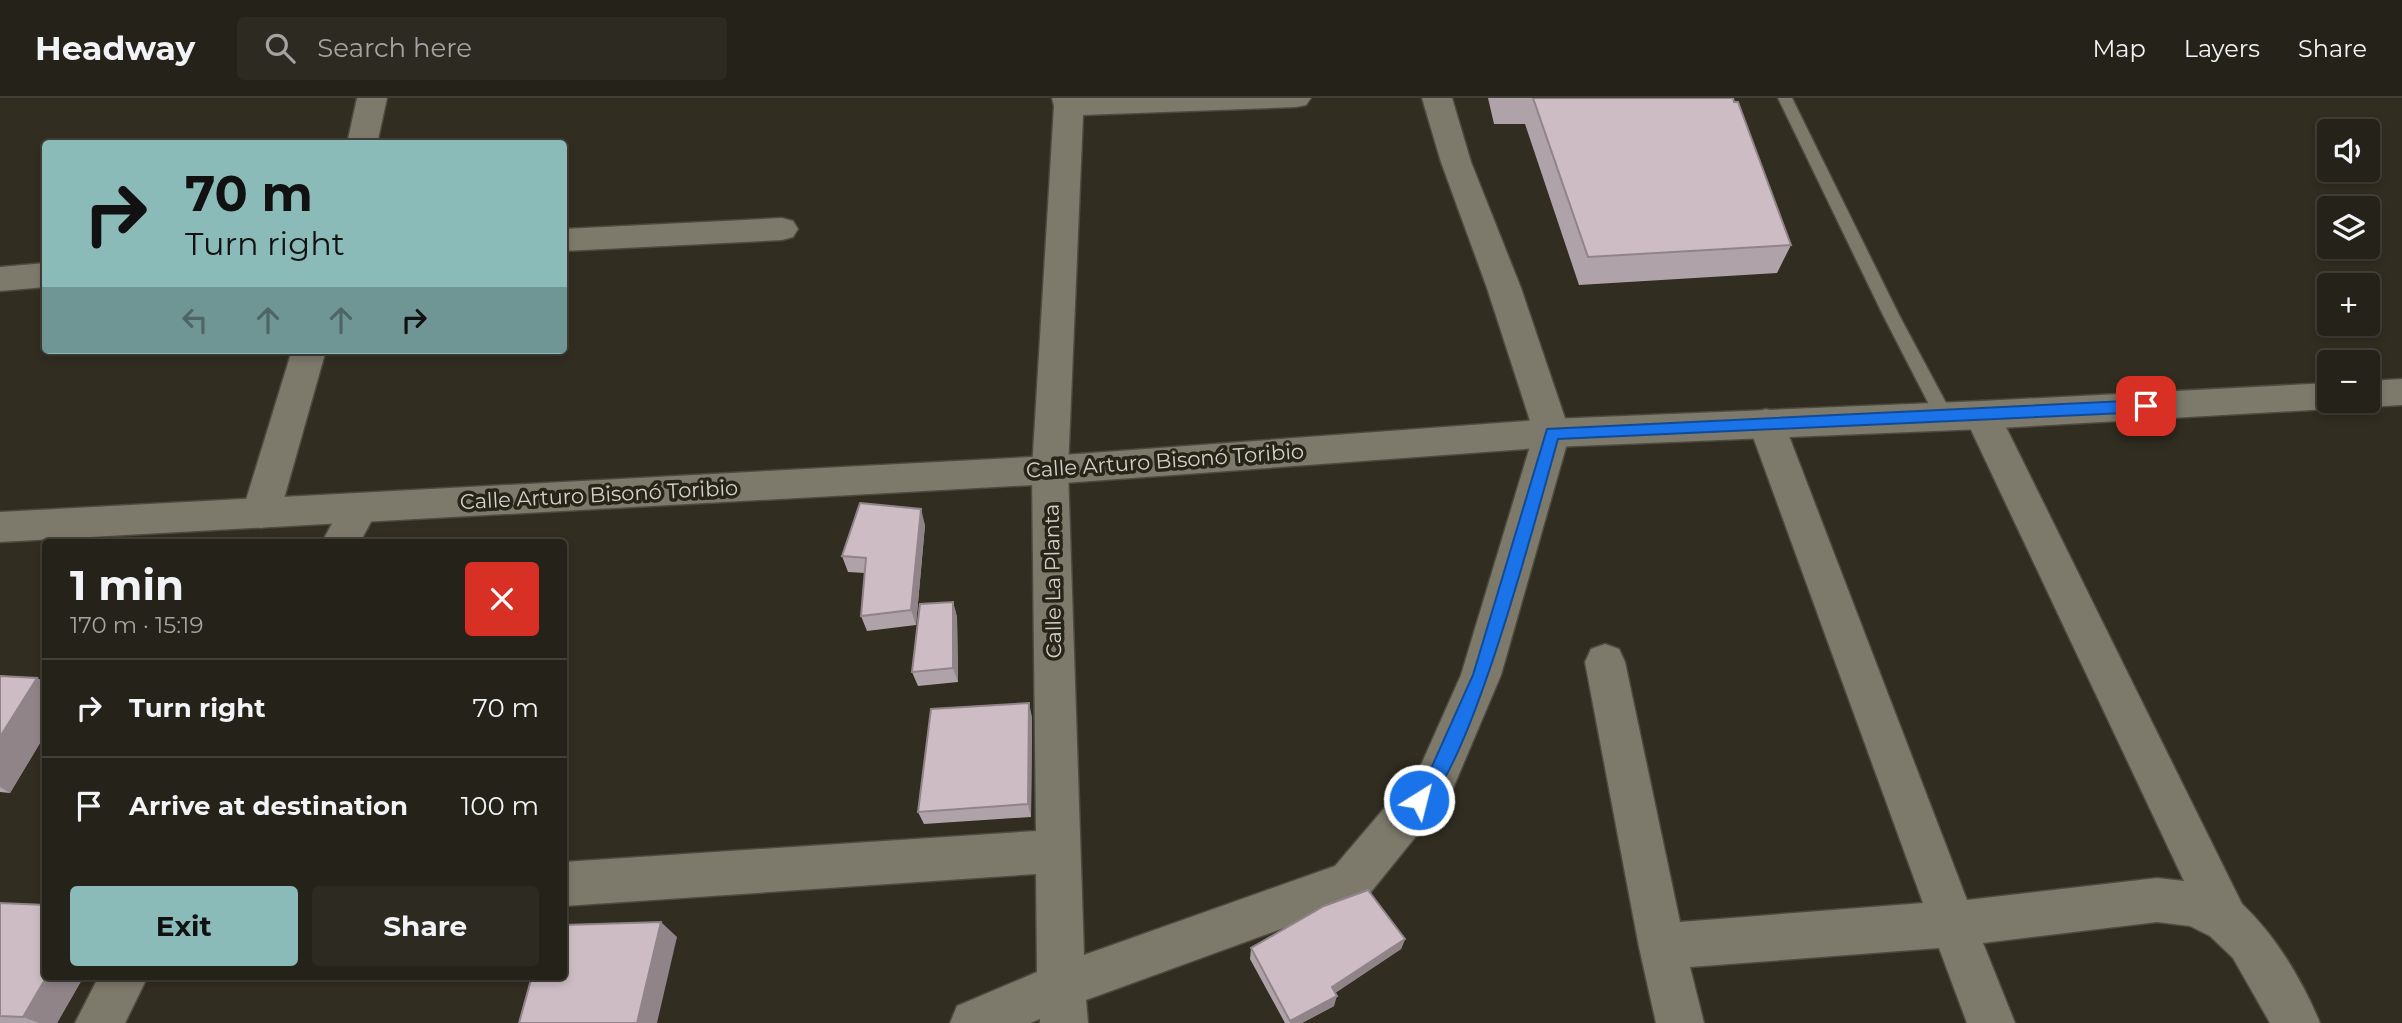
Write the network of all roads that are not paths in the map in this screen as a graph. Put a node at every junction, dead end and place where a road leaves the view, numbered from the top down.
1 (372, 98) edge
2 (1296, 98) edge
3 (1437, 98) edge
4 (1785, 98) edge
5 (1200, 100) edge
6 (1068, 102) edge
7 (363, 140) edge
8 (782, 229) dead end
9 (567, 240) edge
10 (42, 275) edge
11 (0, 279) edge
12 (308, 354) edge
13 (2402, 392) edge
14 (2380, 393) edge
15 (2317, 397) edge
16 (1963, 416) junction
17 (1766, 423) junction
18 (1552, 433) junction
19 (1050, 470) junction
20 (359, 509) junction
21 (261, 513) junction
22 (0, 527) edge
23 (343, 539) edge
24 (1605, 662) dead end
25 (1059, 850) junction
26 (567, 884) edge
27 (2226, 920) junction
28 (1953, 924) junction
29 (1662, 947) junction
30 (123, 980) edge
31 (1063, 1004) edge
32 (99, 1023) edge
33 (974, 1023) edge
34 (1680, 1023) edge
35 (1991, 1023) edge
36 (2296, 1023) edge

1 - 7 street
2 - 5 street
3 - 18 street
4 - 16 lane
5 - 6 street
6 - 19 street, Calle La Planta
8 - 9 street
10 - 11 street
12 - 21 street
13 - 14 street
15 - 16 street, Calle Arturo Bisonó Toribio
16 - 17 street, Calle Arturo Bisonó Toribio
16 - 27 street
17 - 18 street, Calle Arturo Bisonó Toribio
17 - 28 street
18 - 19 street, Calle Arturo Bisonó Toribio
18 - 31 street
19 - 20 street, Calle Arturo Bisonó Toribio
19 - 25 street, Calle La Planta
20 - 21 street, Calle Arturo Bisonó Toribio
20 - 23 street
21 - 22 street, Calle Arturo Bisonó Toribio
24 - 29 street
25 - 26 street
25 - 31 street, Calle La Planta
27 - 28 street
27 - 36 street
28 - 29 street
28 - 35 street
29 - 34 street
30 - 32 street
31 - 33 street

